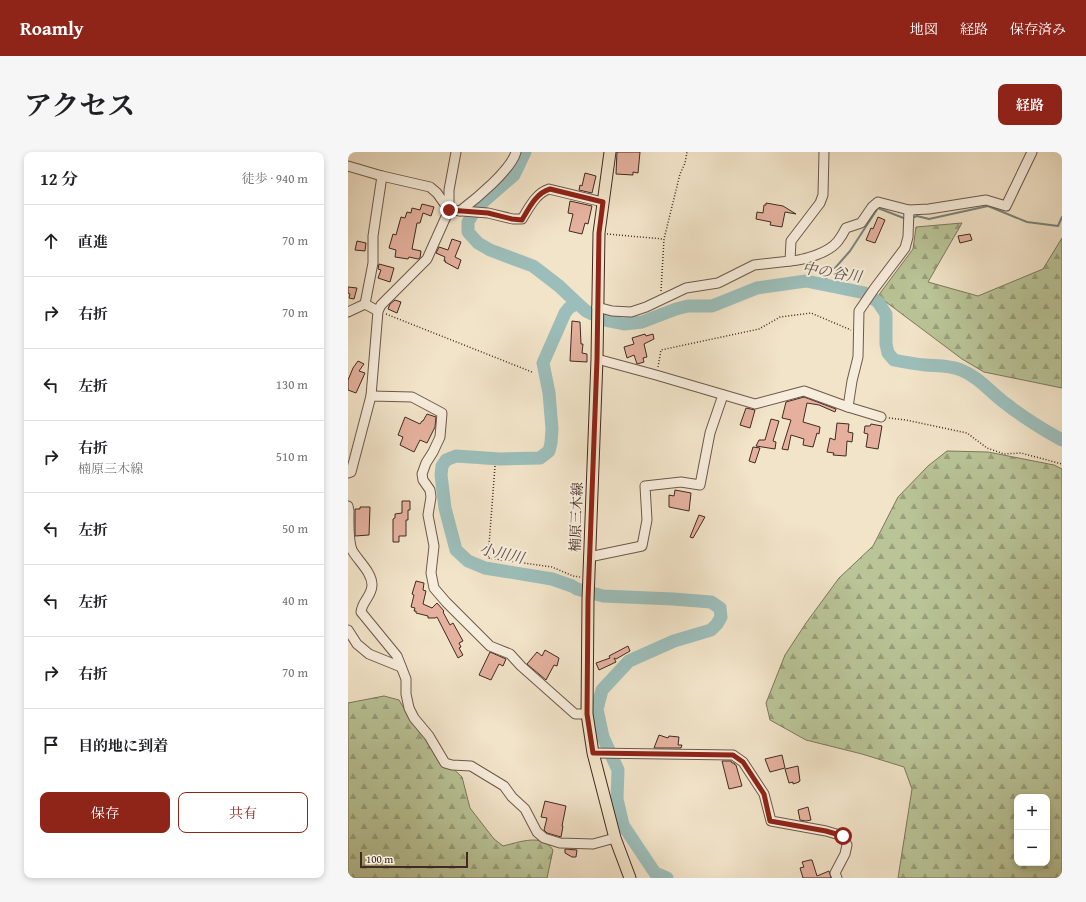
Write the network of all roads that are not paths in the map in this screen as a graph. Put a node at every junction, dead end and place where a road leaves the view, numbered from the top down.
1 (456, 152) edge
2 (516, 152) edge
3 (610, 152) edge
4 (824, 152) edge
5 (1032, 152) edge
6 (348, 166) edge
7 (382, 176) junction
8 (603, 202) junction
9 (449, 210) junction
10 (460, 211) junction
11 (909, 212) junction
12 (790, 261) junction
13 (366, 304) junction
14 (597, 307) junction
15 (378, 311) junction
16 (348, 312) edge
17 (597, 359) junction
18 (723, 395) junction
19 (371, 396) junction
20 (848, 407) junction
21 (881, 417) road end
22 (348, 473) edge
23 (348, 506) edge
24 (589, 557) junction
25 (348, 630) edge
26 (401, 667) junction
27 (587, 714) junction
28 (598, 753) junction
29 (616, 838) junction
30 (630, 878) edge
31 (837, 878) edge

1 - 9 street
2 - 10 street
3 - 8 main road, 楠原三木線
4 - 12 street
5 - 11 street
6 - 7 street
7 - 9 street
7 - 13 street
8 - 10 street
8 - 14 main road, 楠原三木線
9 - 10 street
9 - 15 street
11 - 12 street
11 - 20 street
12 - 14 street
13 - 15 street
13 - 16 street
14 - 17 main road, 楠原三木線
15 - 19 street
17 - 18 street
17 - 24 main road, 楠原三木線
18 - 20 street
18 - 24 street
19 - 22 street
19 - 27 street
20 - 21 street
23 - 26 street
24 - 27 main road, 楠原三木線
25 - 26 street
26 - 29 street
27 - 28 main road, 楠原三木線
28 - 29 main road, 楠原三木線
28 - 31 street
29 - 30 main road, 楠原三木線

